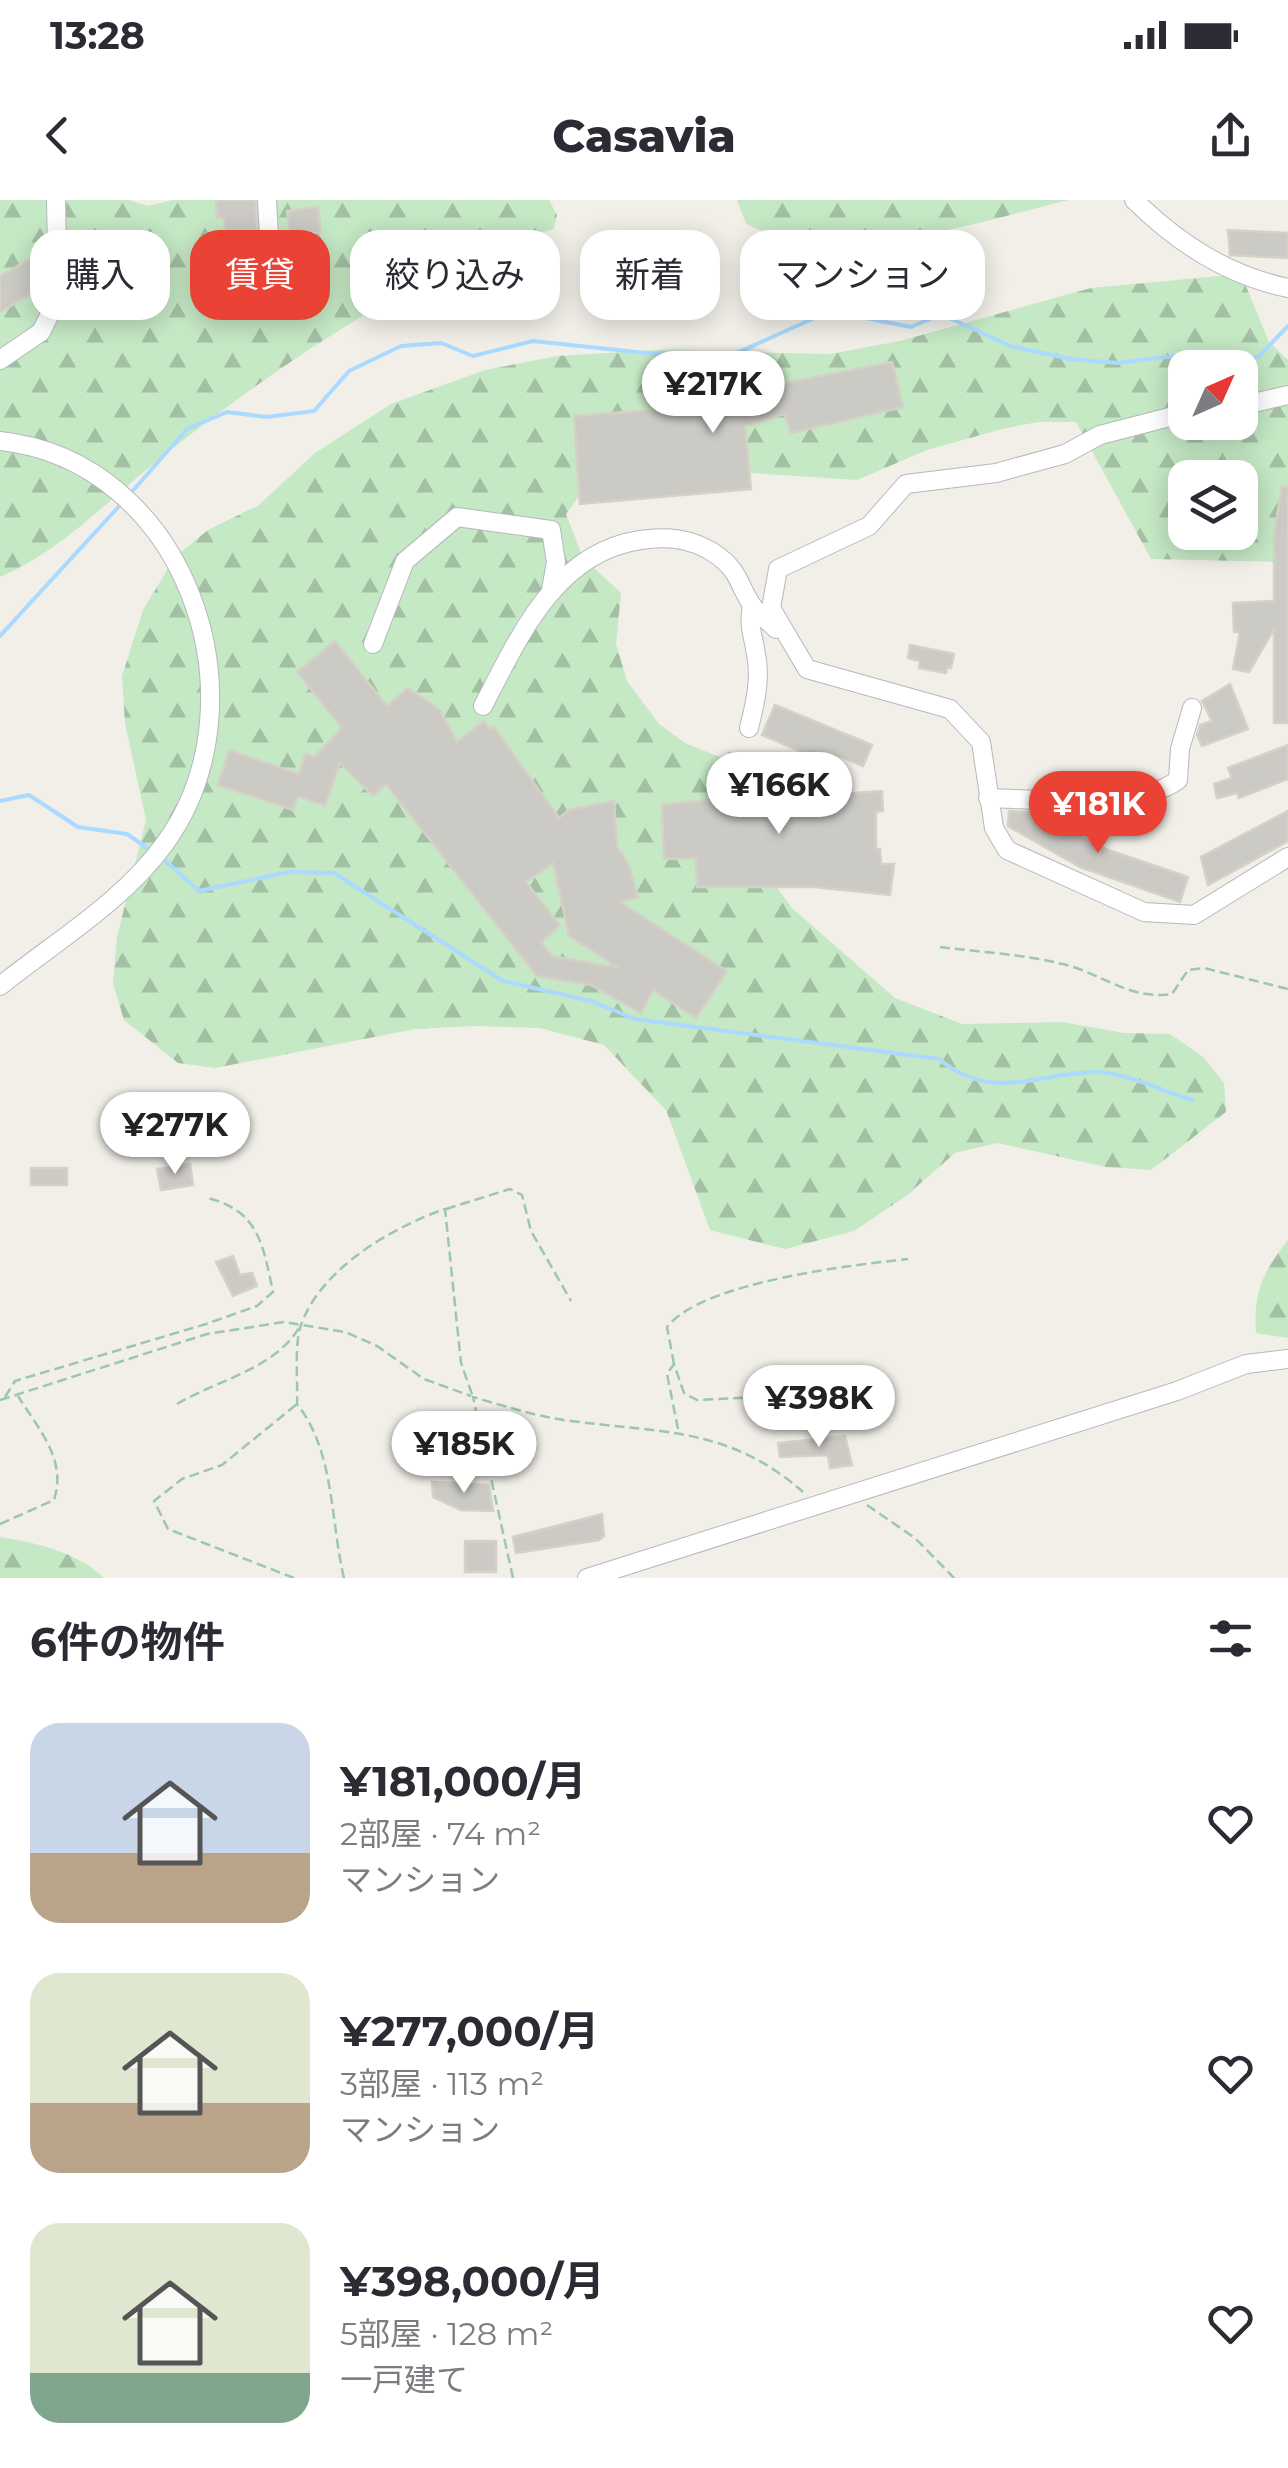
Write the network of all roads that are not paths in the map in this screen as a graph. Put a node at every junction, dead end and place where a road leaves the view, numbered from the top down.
1 (56, 200) edge
2 (267, 200) edge
3 (1134, 200) edge
4 (269, 230) edge
5 (1288, 288) edge
6 (0, 360) edge
7 (1288, 395) edge
8 (1258, 402) edge
9 (1168, 417) edge
10 (8, 442) edge
11 (551, 590) junction
12 (752, 606) junction
13 (784, 636) junction
14 (372, 644) dead end
15 (483, 706) dead end
16 (1192, 708) dead end
17 (749, 728) dead end
18 (988, 798) junction
19 (1288, 858) edge
20 (0, 986) edge
21 (1288, 1360) edge
22 (587, 1578) edge

1 - 6 street
2 - 4 street
3 - 5 street
7 - 8 street
9 - 13 street
10 - 20 street
11 - 12 street
11 - 14 street
11 - 15 street
12 - 13 street
12 - 17 street
13 - 18 street
16 - 18 street
18 - 19 street
21 - 22 street

